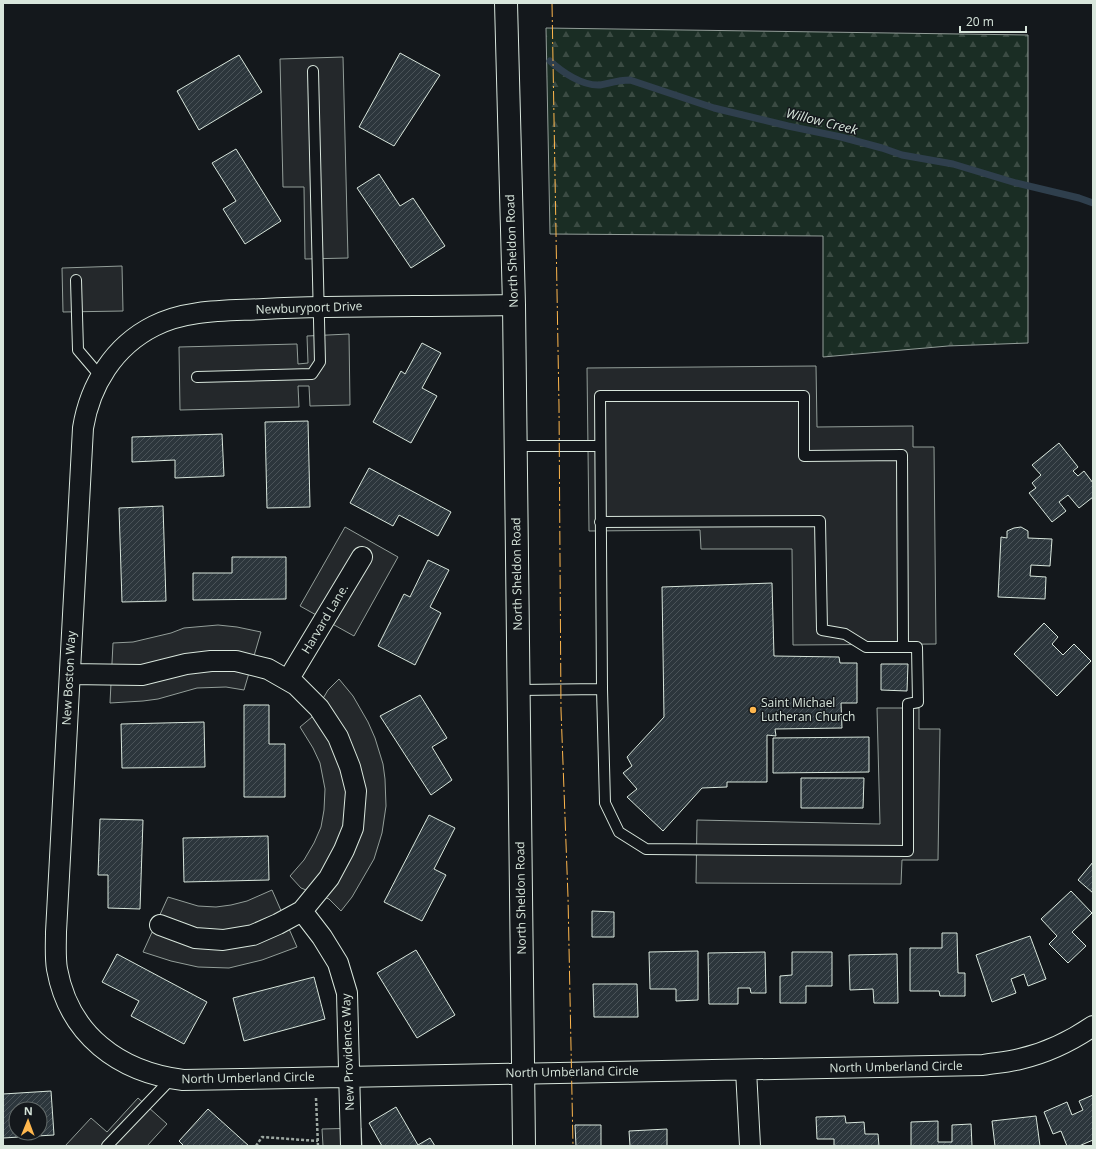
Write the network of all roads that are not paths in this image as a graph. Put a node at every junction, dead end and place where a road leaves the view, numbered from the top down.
1 (506, 3) edge
2 (313, 71) dead end
3 (76, 280) dead end
4 (514, 305) junction
5 (318, 307) junction
6 (116, 355) joint
7 (101, 377) junction
8 (197, 377) dead end
9 (516, 446) junction
10 (600, 446) junction
11 (600, 522) junction
12 (362, 557) dead end
13 (902, 647) junction
14 (70, 674) junction
15 (288, 680) junction
16 (602, 689) junction
17 (519, 690) junction
18 (302, 911) junction
19 (160, 925) dead end
20 (70, 1008) joint
21 (1093, 1026) edge
22 (746, 1070) junction
23 (523, 1073) junction
24 (350, 1076) junction
25 (172, 1078) junction
26 (107, 1146) edge
27 (351, 1146) edge
28 (524, 1146) edge
29 (750, 1146) edge

1 - 4 street, North Sheldon Road
2 - 5 lane
3 - 7 lane
4 - 5 street, Newburyport Drive
4 - 9 street, North Sheldon Road
5 - 6 street, Newburyport Drive
5 - 8 lane
6 - 7 street, New Boston Way
7 - 14 street, New Boston Way
9 - 10 lane
9 - 17 street, North Sheldon Road
10 - 11 lane
10 - 13 lane
11 - 13 lane
11 - 16 lane
12 - 15 street, Harvard Lane.
13 - 16 lane
14 - 15 street
14 - 20 street, New Boston Way
15 - 18 street
16 - 17 lane
17 - 23 street, North Sheldon Road
18 - 19 street
18 - 24 street, New Providence Way
20 - 25 street, North Umberland Circle
21 - 22 street, North Umberland Circle
22 - 23 street, North Umberland Circle
22 - 29 street
23 - 24 street, North Umberland Circle
23 - 28 street, North Sheldon Road
24 - 25 street, North Umberland Circle
24 - 27 street, New Providence Way
25 - 26 lane

